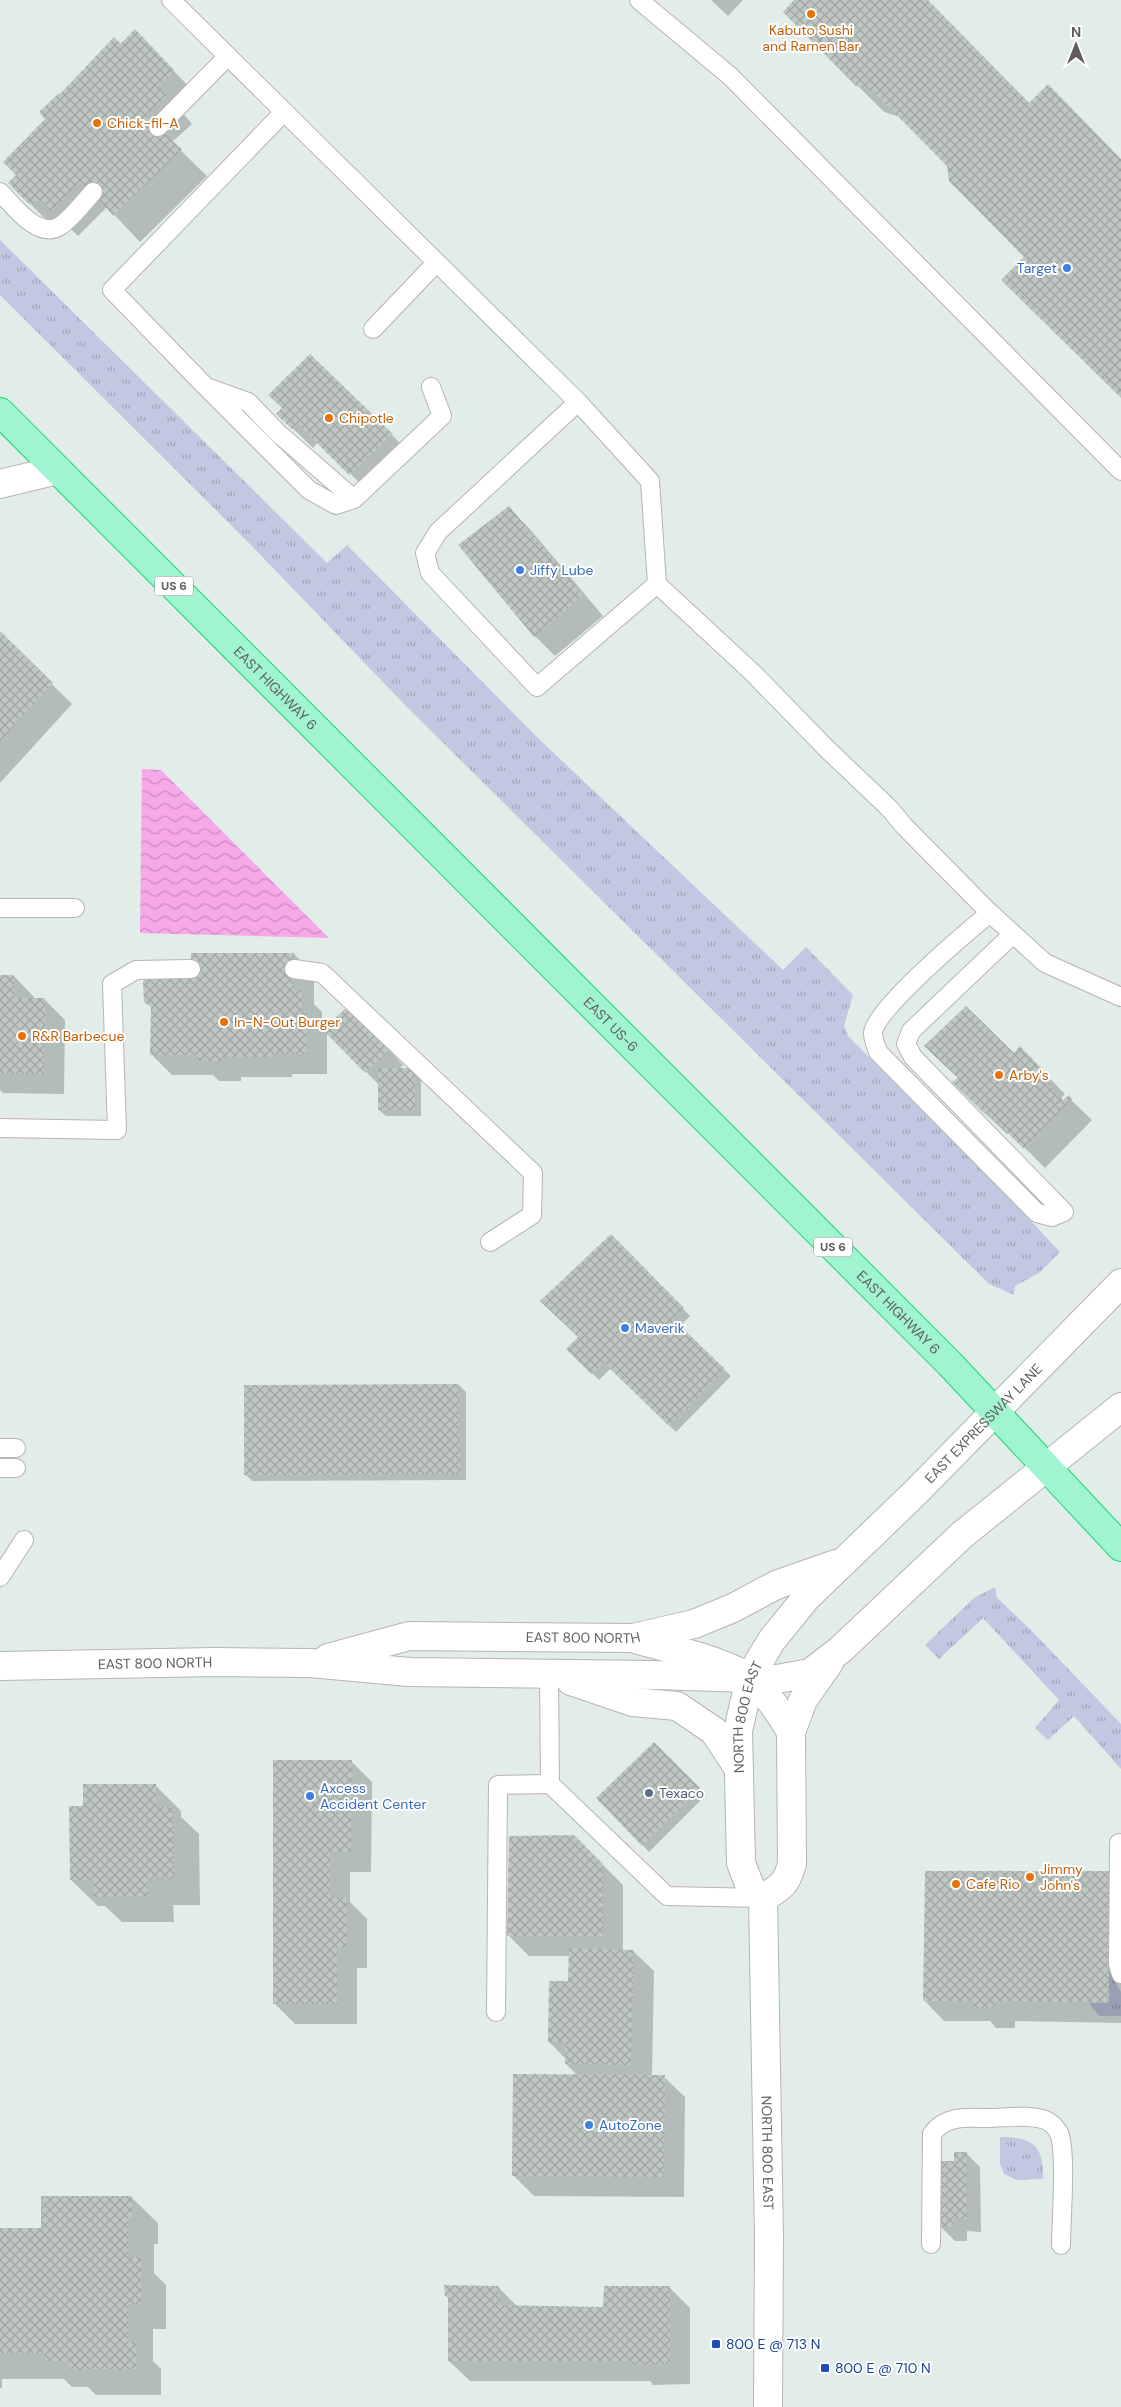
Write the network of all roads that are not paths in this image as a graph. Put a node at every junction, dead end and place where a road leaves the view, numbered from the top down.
1 (171, 0) edge
2 (639, 0) edge
3 (228, 57) junction
4 (284, 112) junction
5 (158, 127) dead end
6 (0, 192) edge
7 (93, 192) dead end
8 (436, 263) junction
9 (372, 329) dead end
10 (431, 387) dead end
11 (578, 402) junction
12 (0, 412) edge
13 (58, 470) junction
14 (1121, 471) edge
15 (0, 484) edge
16 (658, 584) junction
17 (0, 908) edge
18 (75, 908) dead end
19 (990, 913) junction
20 (1013, 934) junction
21 (552, 964) joint
22 (191, 969) dead end
23 (294, 969) dead end
24 (1121, 997) edge
25 (670, 1084) joint
26 (0, 1128) edge
27 (490, 1242) dead end
28 (1121, 1283) edge
29 (1121, 1407) edge
30 (995, 1411) junction
31 (1046, 1467) junction
32 (24, 1540) dead end
33 (1121, 1547) edge
34 (844, 1561) junction
35 (0, 1577) edge
36 (633, 1638) junction
37 (840, 1650) junction
38 (310, 1663) junction
39 (0, 1666) edge
40 (549, 1673) junction
41 (750, 1678) junction
42 (791, 1732) junction
43 (739, 1769) junction
44 (550, 1784) junction
45 (1119, 1843) dead end
46 (763, 1898) junction
47 (1121, 1974) edge
48 (496, 2012) dead end
49 (931, 2244) dead end
50 (1061, 2245) dead end
51 (768, 2407) edge

1 - 3 lane
2 - 14 lane
3 - 4 lane
3 - 5 lane
4 - 8 lane
4 - 10 lane
6 - 7 lane
8 - 9 lane
8 - 11 lane
11 - 16 lane
11 - 16 lane
12 - 13 highway, EAST HIGHWAY 6 / US 6
13 - 15 street
13 - 21 highway, EAST HIGHWAY 6 / US 6
16 - 19 lane
17 - 18 lane
19 - 20 lane
19 - 20 lane
20 - 24 lane
21 - 25 highway, EAST US-6 / US 6
22 - 26 lane
23 - 27 lane
25 - 30 highway, EAST HIGHWAY 6 / US 6
28 - 30 street, EAST EXPRESSWAY LANE
29 - 31 street
30 - 31 highway, EAST HIGHWAY 6 / US 6
30 - 34 street, EAST EXPRESSWAY LANE
31 - 33 highway, EAST HIGHWAY 6 / US 6
31 - 37 street
32 - 35 lane
34 - 36 street, EAST 800 NORTH
34 - 41 street, NORTH 800 EAST
36 - 38 street, EAST 800 NORTH
36 - 41 street
37 - 41 street, EAST 800 NORTH
37 - 42 street
38 - 39 street, EAST 800 NORTH
38 - 40 street, EAST 800 NORTH
40 - 41 street, EAST 800 NORTH
40 - 43 street
40 - 44 lane
41 - 42 street
41 - 43 street, NORTH 800 EAST
42 - 46 street
43 - 46 street, NORTH 800 EAST
44 - 46 lane
44 - 48 lane
45 - 47 lane
46 - 51 street, NORTH 800 EAST
49 - 50 lane

